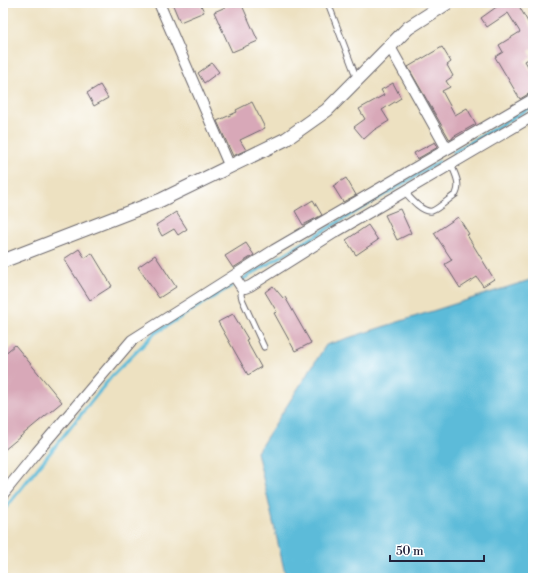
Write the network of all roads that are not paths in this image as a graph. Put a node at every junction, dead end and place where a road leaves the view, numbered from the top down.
1 (159, 3) edge
2 (328, 3) edge
3 (447, 3) edge
4 (390, 47) junction
5 (357, 80) junction
6 (533, 99) edge
7 (533, 116) edge
8 (445, 150) junction
9 (451, 164) junction
10 (230, 167) junction
11 (404, 191) junction
12 (3, 261) edge
13 (234, 276) junction
14 (242, 288) junction
15 (264, 347) dead end
16 (3, 494) edge

1 - 10 street
2 - 5 lane
3 - 4 street
4 - 5 street
4 - 8 street
5 - 10 street
6 - 8 street
7 - 9 street
8 - 9 street
8 - 13 street
9 - 11 street
9 - 11 lane
10 - 12 street
11 - 14 street
13 - 14 street
13 - 16 street
14 - 15 lane

